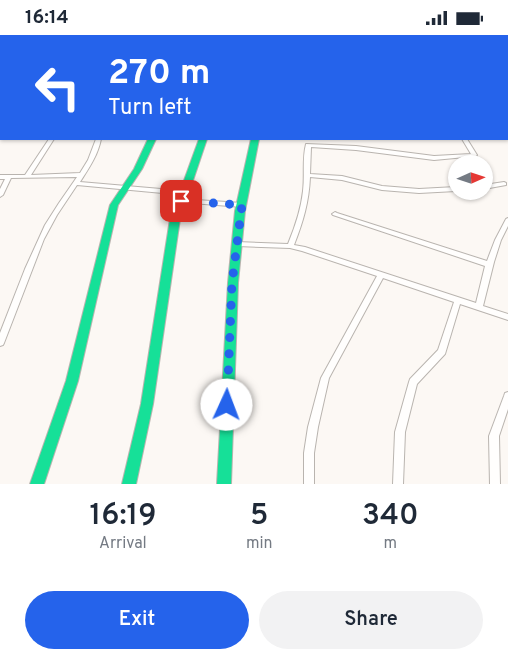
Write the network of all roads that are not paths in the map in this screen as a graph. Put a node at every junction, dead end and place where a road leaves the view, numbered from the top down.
1 (50, 140) edge
2 (99, 140) edge
3 (152, 140) edge
4 (203, 140) edge
5 (255, 140) edge
6 (466, 140) edge
7 (80, 175) junction
8 (306, 175) junction
9 (27, 176) junction
10 (0, 177) edge
11 (9, 177) junction
12 (75, 183) junction
13 (507, 185) edge
14 (493, 186) edge
15 (127, 187) junction
16 (448, 189) edge
17 (0, 195) edge
18 (183, 197) junction
19 (242, 205) junction
20 (336, 214) dead end
21 (508, 220) edge
22 (236, 244) junction
23 (290, 246) junction
24 (490, 265) junction
25 (381, 275) junction
26 (458, 299) junction
27 (479, 306) junction
28 (508, 317) edge
29 (0, 343) edge
30 (508, 396) edge
31 (38, 484) edge
32 (129, 484) edge
33 (224, 484) edge
34 (309, 484) edge
35 (398, 484) edge
36 (495, 484) edge

1 - 9 street
2 - 7 street
3 - 15 street
4 - 18 street
5 - 19 street
6 - 8 street
7 - 9 street
7 - 12 street
8 - 16 street
8 - 23 street
9 - 11 street
10 - 11 street
11 - 17 street
12 - 15 street
12 - 29 street
13 - 14 street
15 - 18 street
15 - 31 street
18 - 19 street
18 - 32 street
19 - 22 street
20 - 24 street
21 - 24 street
22 - 23 street
22 - 33 street
23 - 25 street
24 - 27 street
25 - 26 street
25 - 34 street
26 - 27 street
26 - 35 street
27 - 28 street
30 - 36 street

